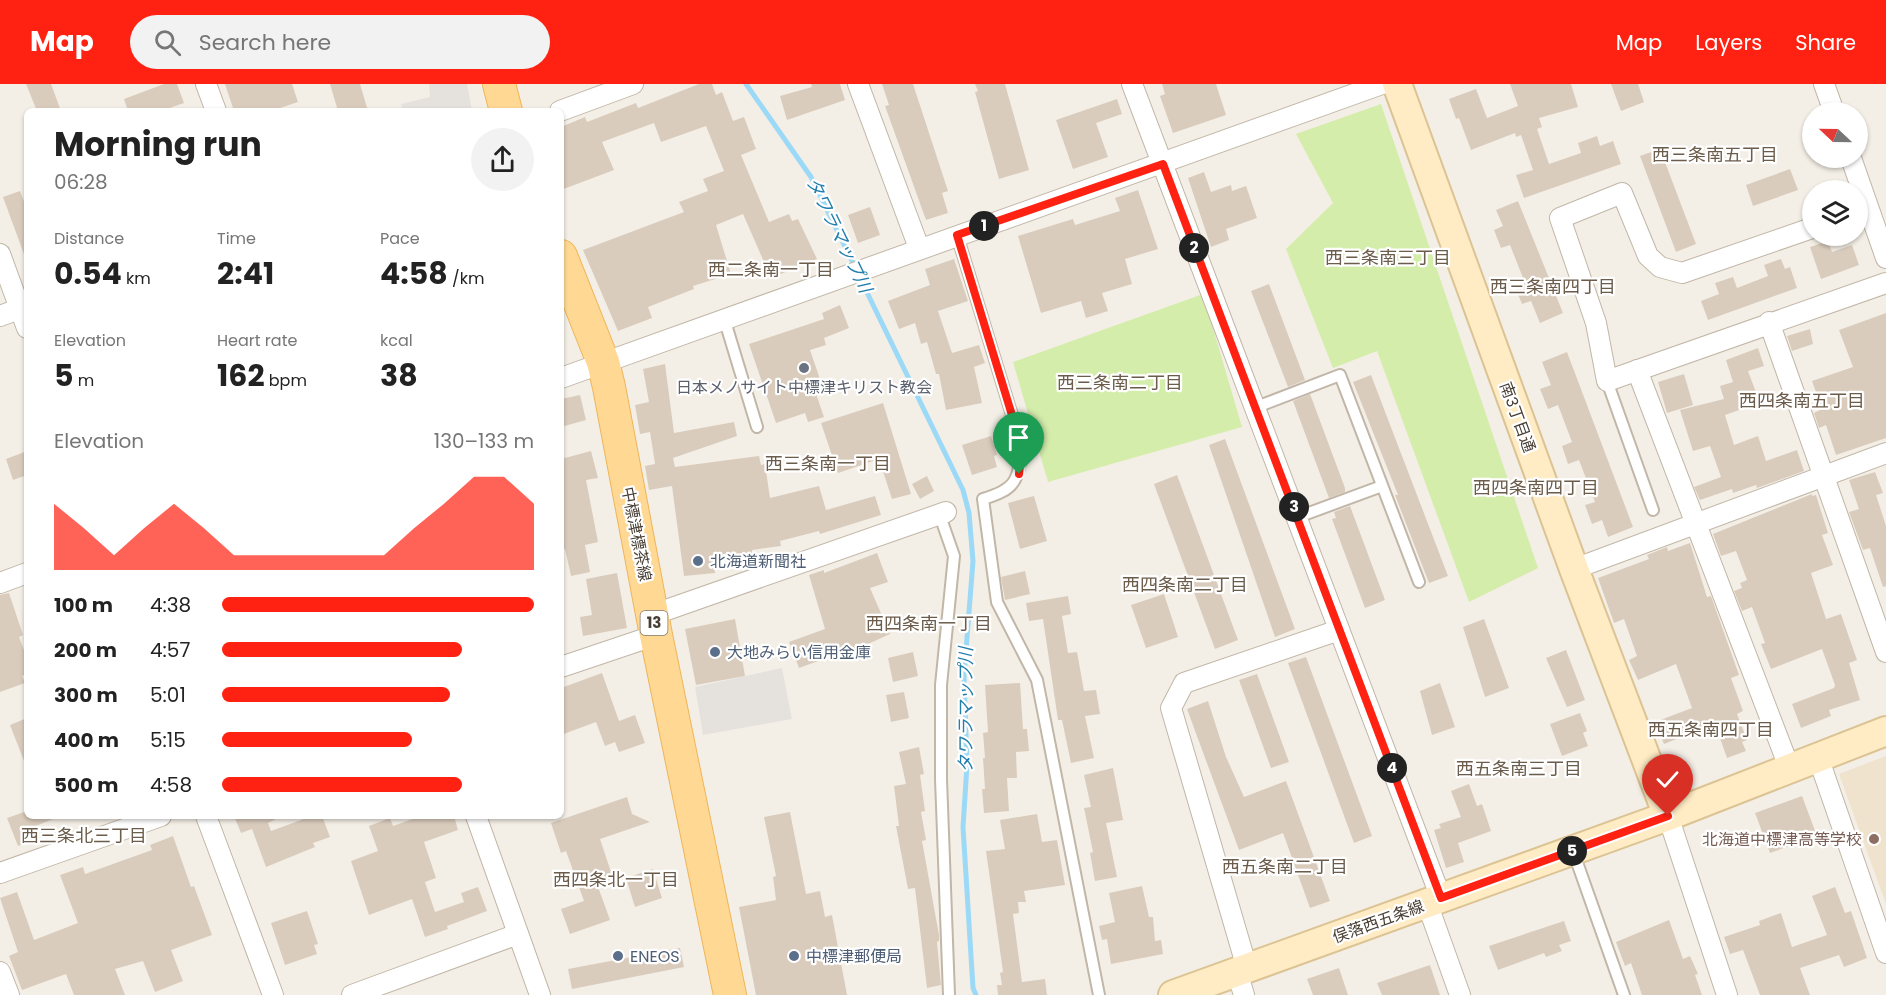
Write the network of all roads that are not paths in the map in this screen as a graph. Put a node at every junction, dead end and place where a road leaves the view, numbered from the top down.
1 (206, 84) edge
2 (499, 84) edge
3 (633, 84) edge
4 (858, 84) edge
5 (1132, 84) edge
6 (1382, 84) edge
7 (1397, 84) edge
8 (1824, 84) edge
9 (1830, 102) edge
10 (215, 108) edge
11 (505, 108) edge
12 (564, 110) edge
13 (1163, 164) junction
14 (1868, 220) edge
15 (1802, 231) edge
16 (957, 235) junction
17 (919, 248) junction
18 (0, 254) edge
19 (1886, 258) edge
20 (564, 264) edge
21 (1886, 283) edge
22 (23, 307) edge
23 (0, 316) edge
24 (724, 318) junction
25 (1769, 322) junction
26 (603, 362) junction
27 (1637, 370) junction
28 (564, 377) edge
29 (1607, 381) junction
30 (1254, 408) junction
31 (758, 427) dead end
32 (1886, 453) edge
33 (1823, 476) junction
34 (1382, 486) junction
35 (1653, 510) dead end
36 (942, 513) joint
37 (1298, 517) junction
38 (1696, 523) junction
39 (1574, 569) junction
40 (24, 574) edge
41 (1419, 582) dead end
42 (0, 583) edge
43 (654, 625) junction
44 (1339, 630) junction
45 (1886, 652) edge
46 (564, 665) edge
47 (1886, 731) edge
48 (1818, 757) junction
49 (1789, 767) junction
50 (1668, 816) junction
51 (153, 819) edge
52 (207, 819) edge
53 (477, 819) edge
54 (1573, 850) junction
55 (0, 873) edge
56 (1434, 900) junction
57 (518, 933) junction
58 (1886, 953) edge
59 (0, 972) edge
60 (1242, 978) edge
61 (9, 995) edge
62 (273, 995) edge
63 (352, 995) edge
64 (540, 995) edge
65 (730, 995) edge
66 (949, 995) edge
67 (1099, 995) edge
68 (1173, 995) edge
69 (1460, 995) edge
70 (1624, 995) edge
71 (1727, 995) edge

1 - 10 street
2 - 11 main road
3 - 12 street
4 - 17 street
5 - 13 street
6 - 13 street
7 - 39 street, 南3丁目通
8 - 9 street
13 - 16 street
13 - 30 street
14 - 19 street
15 - 29 street
16 - 17 street
16 - 67 lane
17 - 24 street
18 - 22 street
20 - 26 main road, 中標津標茶線 / 13
21 - 25 street
22 - 23 street
24 - 26 street
24 - 31 lane
25 - 27 street
25 - 33 street
26 - 28 street
26 - 43 main road, 中標津標茶線 / 13
27 - 29 street
27 - 38 street
29 - 35 lane
30 - 34 lane
30 - 37 street
32 - 33 street
33 - 38 street
33 - 45 street
34 - 37 lane
34 - 41 lane
36 - 43 street
36 - 66 lane
37 - 44 street
38 - 39 street
38 - 49 street
39 - 50 street, 南3丁目通
40 - 42 street
43 - 46 street
43 - 65 main road, 中標津標茶線 / 13
44 - 56 street
44 - 60 street
47 - 48 street, 俣落西五条線
48 - 49 street, 俣落西五条線
48 - 58 street
49 - 50 street, 俣落西五条線
50 - 54 street, 俣落西五条線
50 - 71 street
51 - 55 street
52 - 62 street
53 - 57 street
54 - 56 street, 俣落西五条線
54 - 70 lane
56 - 60 street, 俣落西五条線
56 - 69 street
57 - 63 street
57 - 64 street
59 - 61 street
60 - 68 street, 俣落西五条線

